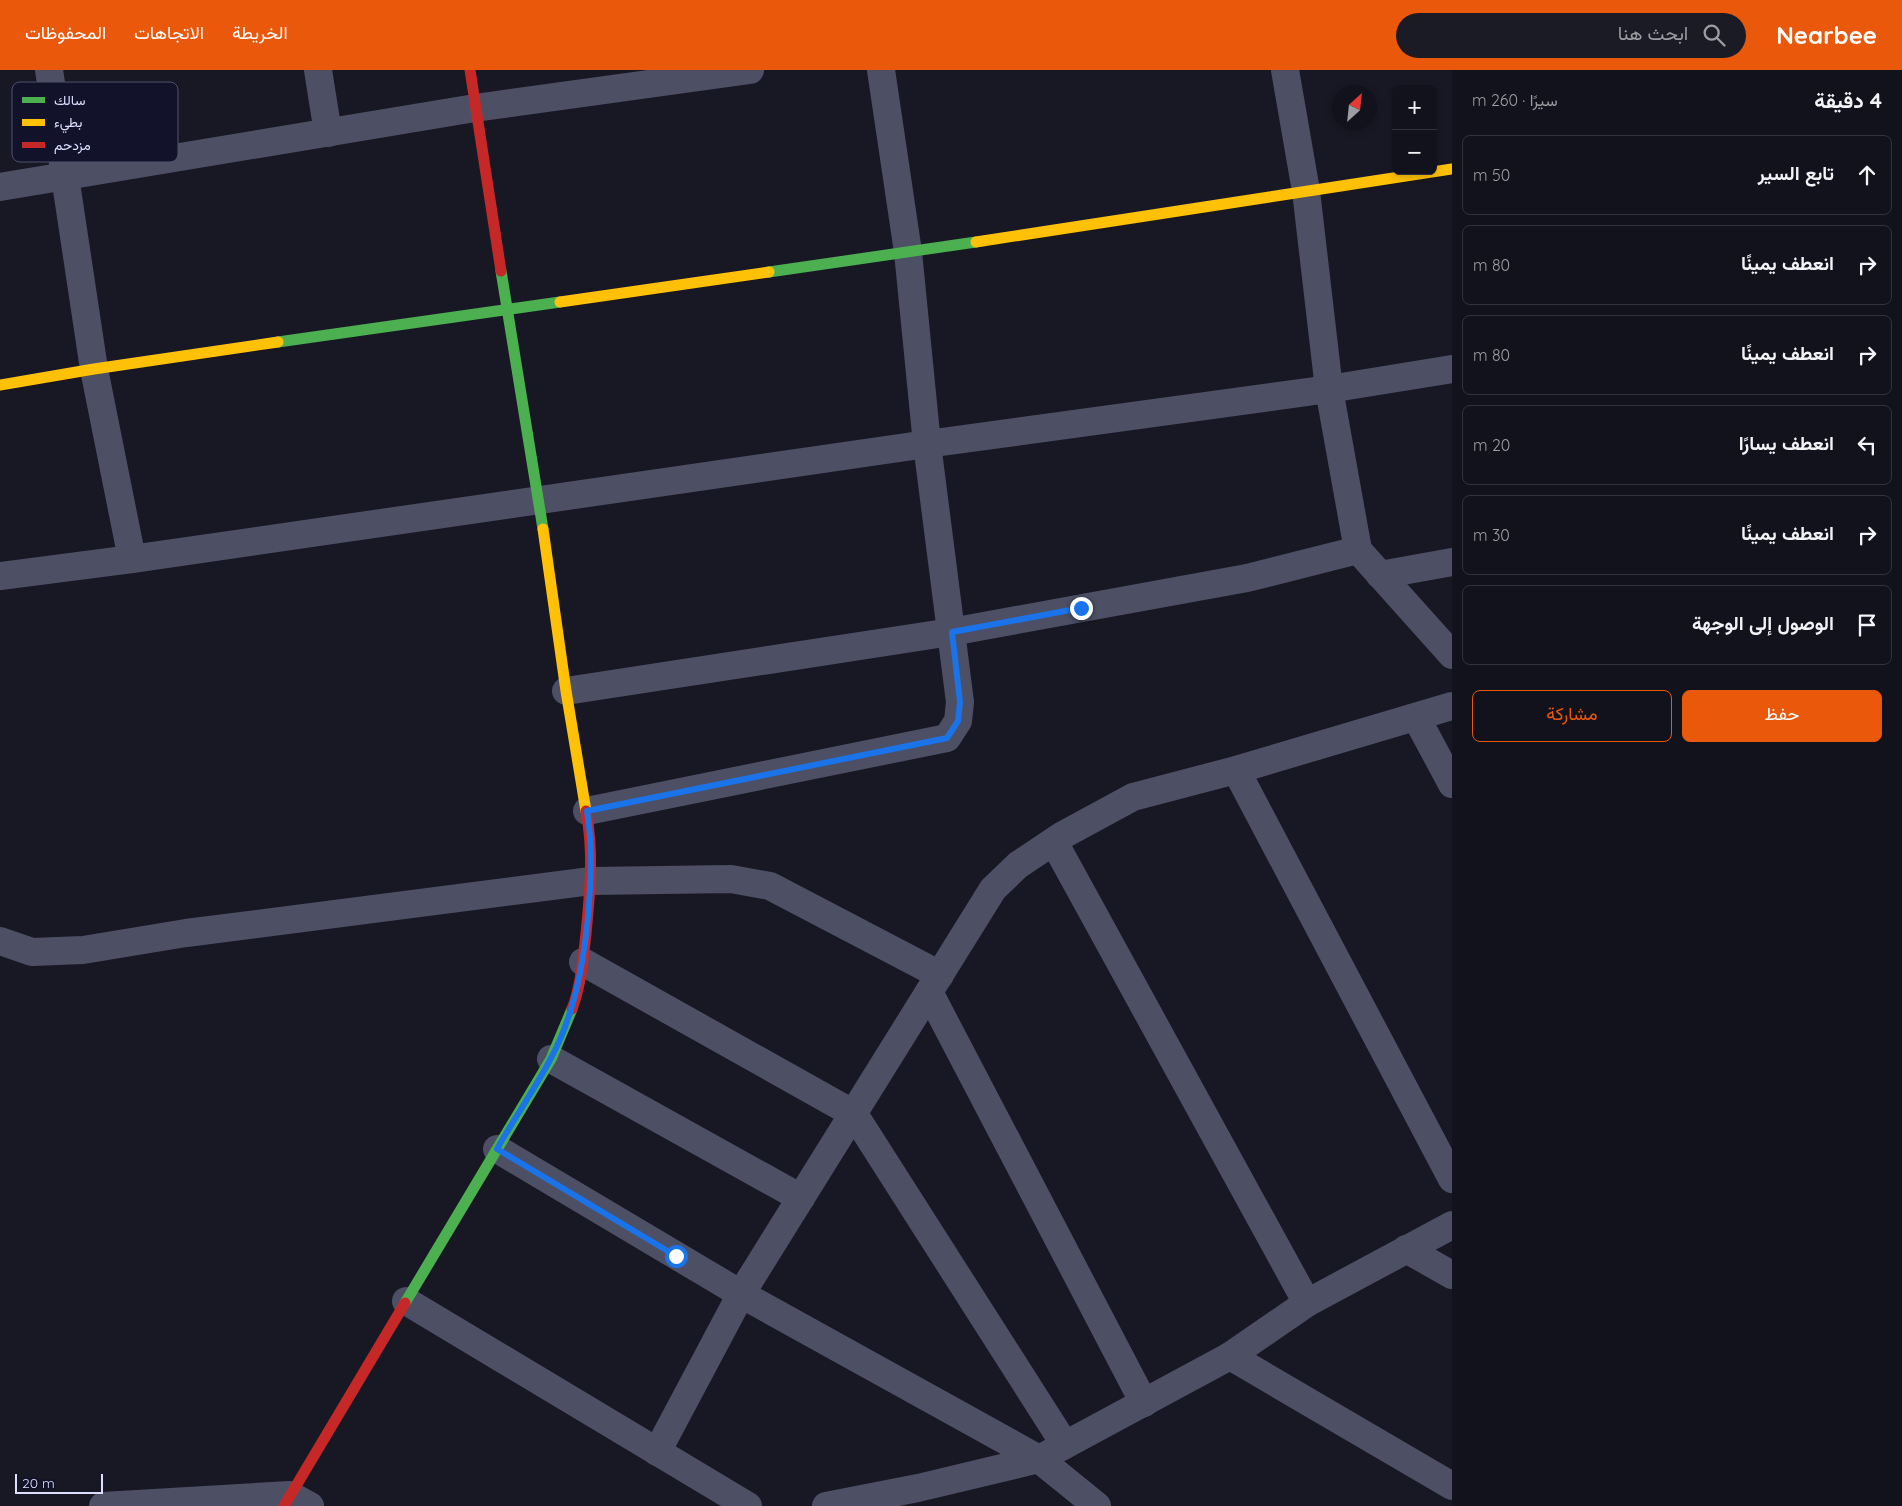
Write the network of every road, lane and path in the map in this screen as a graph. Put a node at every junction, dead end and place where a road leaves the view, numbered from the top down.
1 (318, 70) edge
2 (470, 70) edge
3 (750, 70) edge
4 (881, 70) edge
5 (1285, 70) edge
6 (475, 108) junction
7 (328, 133) junction
8 (178, 158) edge
9 (63, 162) edge
10 (155, 162) edge
11 (1452, 170) edge
12 (65, 177) junction
13 (0, 187) edge
14 (1306, 191) junction
15 (908, 252) junction
16 (507, 310) junction
17 (94, 369) junction
18 (1452, 369) edge
19 (0, 385) edge
20 (1329, 389) junction
21 (927, 444) junction
22 (540, 499) junction
23 (1358, 550) junction
24 (132, 559) junction
25 (1452, 562) edge
26 (1380, 575) junction
27 (0, 576) edge
28 (952, 632) junction
29 (1452, 655) edge
30 (566, 691) junction
31 (1452, 706) edge
32 (1416, 717) junction
33 (1236, 770) junction
34 (1452, 784) edge
35 (587, 811) junction
36 (1054, 842) junction
37 (592, 881) junction
38 (0, 941) edge
39 (583, 962) junction
40 (935, 983) junction
41 (551, 1059) junction
42 (854, 1114) junction
43 (497, 1149) junction
44 (1452, 1180) edge
45 (801, 1198) junction
46 (1452, 1225) edge
47 (1406, 1249) junction
48 (1452, 1275) edge
49 (741, 1294) junction
50 (406, 1301) junction
51 (1307, 1303) junction
52 (1230, 1356) junction
53 (1144, 1403) junction
54 (1065, 1446) junction
55 (657, 1452) junction
56 (1039, 1459) junction
57 (1452, 1486) edge
58 (294, 1502) edge
59 (103, 1506) edge
60 (748, 1506) edge
61 (826, 1506) edge
62 (1097, 1506) edge

1 - 7 street
2 - 6 street
3 - 6 street
4 - 15 street
5 - 14 street
6 - 7 street
6 - 16 street
7 - 8 street
9 - 12 street
10 - 12 street
11 - 14 street
12 - 13 street
12 - 17 street
14 - 15 street
14 - 20 street
15 - 16 street
15 - 21 street
16 - 17 street
16 - 22 street
17 - 19 street
17 - 24 street
18 - 20 street
20 - 21 street
20 - 23 street
21 - 22 street
21 - 28 street
22 - 24 street
22 - 30 street
23 - 26 street
23 - 28 street
24 - 27 street
25 - 26 street
26 - 29 street
28 - 30 street
28 - 35 street
30 - 35 street
31 - 32 street
32 - 33 street
32 - 34 street
33 - 36 street
33 - 44 street
35 - 37 street
36 - 40 street
36 - 51 street
37 - 38 street
37 - 39 street
37 - 40 street
39 - 41 street
39 - 42 street
40 - 42 street
40 - 53 street
41 - 43 street
41 - 45 street
42 - 45 street
42 - 54 street
43 - 49 street
43 - 50 street
45 - 49 street
46 - 47 street
47 - 48 street
47 - 51 street
49 - 55 street
49 - 56 street
50 - 55 street
50 - 58 street
51 - 52 street
52 - 53 street
52 - 57 street
53 - 54 street
54 - 56 street
55 - 60 street
56 - 61 street
56 - 62 street
58 - 59 street

